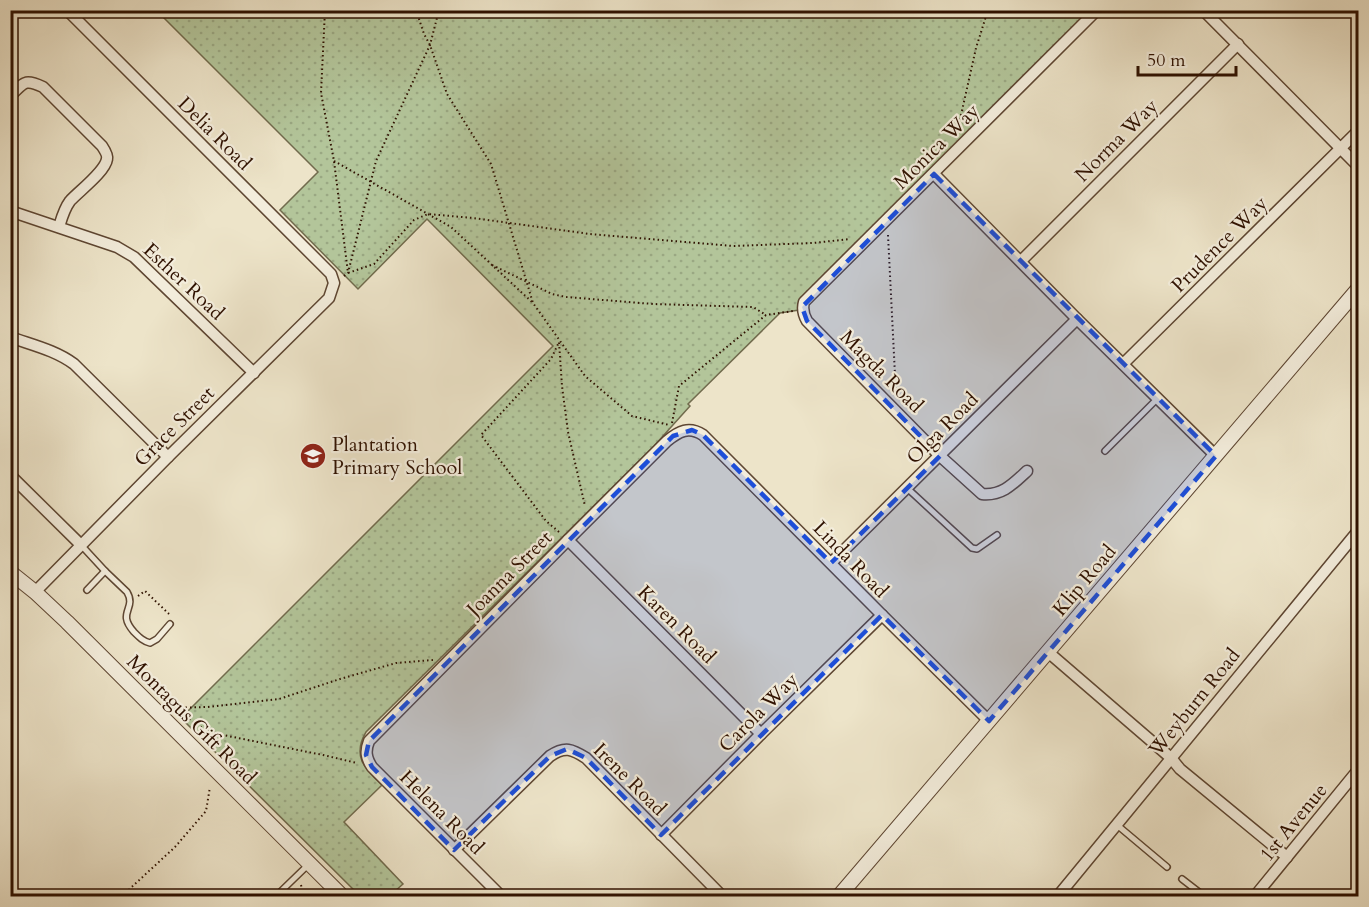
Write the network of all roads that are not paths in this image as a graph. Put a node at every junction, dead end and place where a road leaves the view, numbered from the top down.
1 (67, 10) edge
2 (1097, 10) edge
3 (1203, 10) edge
4 (1238, 44) junction
5 (10, 96) edge
6 (1359, 131) edge
7 (1341, 148) junction
8 (1359, 166) edge
9 (934, 174) junction
10 (10, 211) edge
11 (59, 227) junction
12 (1020, 261) junction
13 (334, 283) joint
14 (1359, 289) edge
15 (803, 309) joint
16 (1077, 319) junction
17 (10, 337) edge
18 (1123, 364) junction
19 (254, 373) junction
20 (1157, 399) junction
21 (685, 430) joint
22 (1105, 451) dead end
23 (940, 456) junction
24 (1216, 456) junction
25 (168, 457) junction
26 (1027, 471) dead end
27 (10, 475) edge
28 (907, 488) junction
29 (1359, 531) edge
30 (997, 535) dead end
31 (568, 540) junction
32 (81, 545) junction
33 (831, 563) junction
34 (105, 571) junction
35 (10, 572) edge
36 (87, 590) dead end
37 (35, 592) junction
38 (882, 615) junction
39 (170, 624) road end
40 (1048, 652) junction
41 (989, 721) junction
42 (761, 734) junction
43 (366, 749) joint
44 (1171, 758) junction
45 (1358, 774) edge
46 (1116, 825) junction
47 (661, 835) junction
48 (454, 850) junction
49 (1287, 857) junction
50 (309, 864) junction
51 (1167, 867) dead end
52 (1182, 879) dead end
53 (276, 897) edge
54 (342, 897) edge
55 (501, 897) edge
56 (722, 897) edge
57 (839, 897) edge
58 (1058, 897) edge
59 (1204, 897) edge
60 (1255, 897) edge

1 - 13 street, Delia Road
2 - 9 street, Monica Way
3 - 4 street
4 - 7 street
4 - 12 street, Norma Way
5 - 11 street
6 - 7 street, Prudence Way
7 - 8 street
7 - 18 street, Prudence Way
9 - 12 street
9 - 15 street, Monica Way
10 - 11 street, Esther Road
11 - 19 street, Esther Road
12 - 16 street
13 - 19 street, Grace Street
14 - 24 street, Klip Road
15 - 23 street, Magda Road
16 - 18 street
16 - 23 street, Olga Road
17 - 25 street
18 - 20 street
19 - 25 street, Grace Street
20 - 22 lane
20 - 24 street
21 - 31 street, Joanna Street
21 - 33 street, Linda Road
23 - 26 street, Magda Road
23 - 28 street, Olga Road
24 - 40 street, Klip Road
25 - 32 street, Grace Street
27 - 32 street
28 - 30 lane
28 - 33 street, Olga Road
29 - 44 street, Weyburn Road
31 - 42 street, Karen Road
31 - 43 street, Joanna Street
32 - 34 lane
32 - 37 street, Grace Street
33 - 38 street, Linda Road
34 - 36 lane
34 - 39 lane
35 - 37 street, Montagus Gift Road
37 - 50 street, Montagus Gift Road
38 - 41 street, Linda Road
38 - 42 street, Carola Way
40 - 41 street, Klip Road
40 - 44 street
41 - 57 street, Klip Road
42 - 47 street, Carola Way
43 - 48 street, Helena Road
44 - 46 street, Weyburn Road
44 - 49 street
45 - 49 street, 1st Avenue
46 - 51 lane
46 - 58 street, Weyburn Road
47 - 48 street, Irene Road
47 - 56 street, Irene Road
48 - 55 street, Helena Road
49 - 60 street, 1st Avenue
50 - 53 lane
50 - 54 street, Montagus Gift Road
52 - 59 lane

